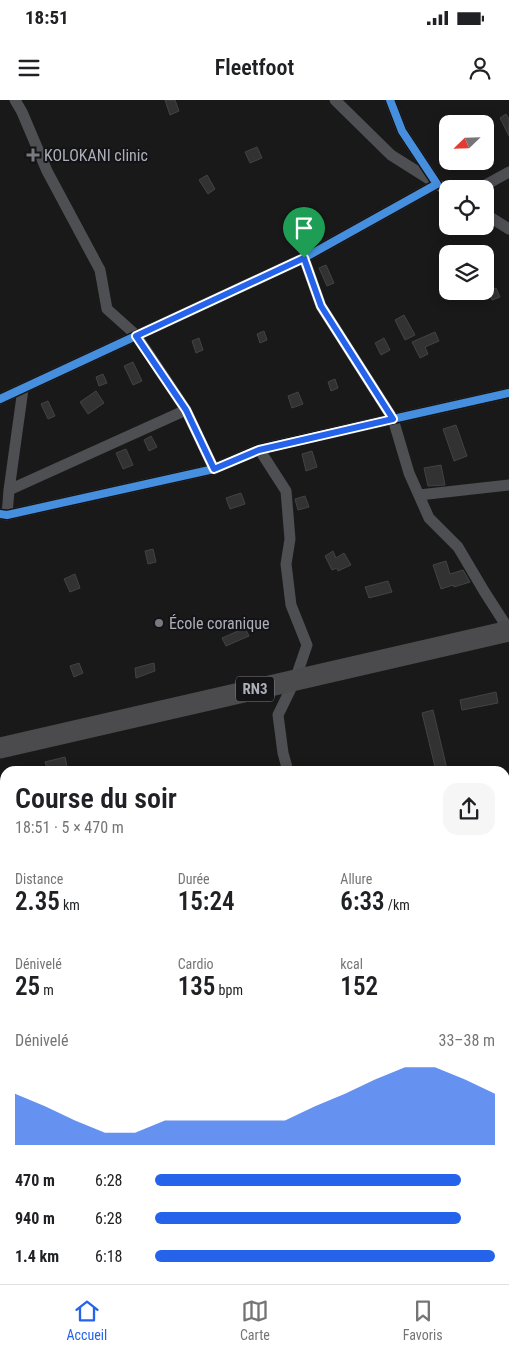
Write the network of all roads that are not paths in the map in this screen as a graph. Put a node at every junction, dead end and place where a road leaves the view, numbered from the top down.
1 (15, 100) edge
2 (335, 100) edge
3 (390, 100) edge
4 (509, 172) edge
5 (494, 180) edge
6 (437, 184) junction
7 (494, 220) edge
8 (509, 229) edge
9 (304, 258) junction
10 (136, 336) junction
11 (23, 389) junction
12 (509, 393) edge
13 (0, 399) edge
14 (186, 410) junction
15 (393, 419) junction
16 (259, 450) junction
17 (214, 469) junction
18 (509, 485) edge
19 (9, 490) junction
20 (419, 495) junction
21 (3, 514) edge
22 (509, 630) edge
23 (295, 680) junction
24 (0, 748) edge
25 (287, 766) edge

1 - 10 street
2 - 6 street
3 - 6 street
4 - 5 street
6 - 9 street
7 - 8 street
9 - 10 street
9 - 15 street
10 - 11 street
10 - 14 street
11 - 13 street
11 - 19 street
12 - 15 street
14 - 17 street
14 - 19 street
15 - 16 street
15 - 20 street
16 - 17 street
16 - 23 street
17 - 21 street
18 - 20 street
19 - 21 street
20 - 22 street
22 - 23 highway, RN3
23 - 24 highway, RN3
23 - 25 street

